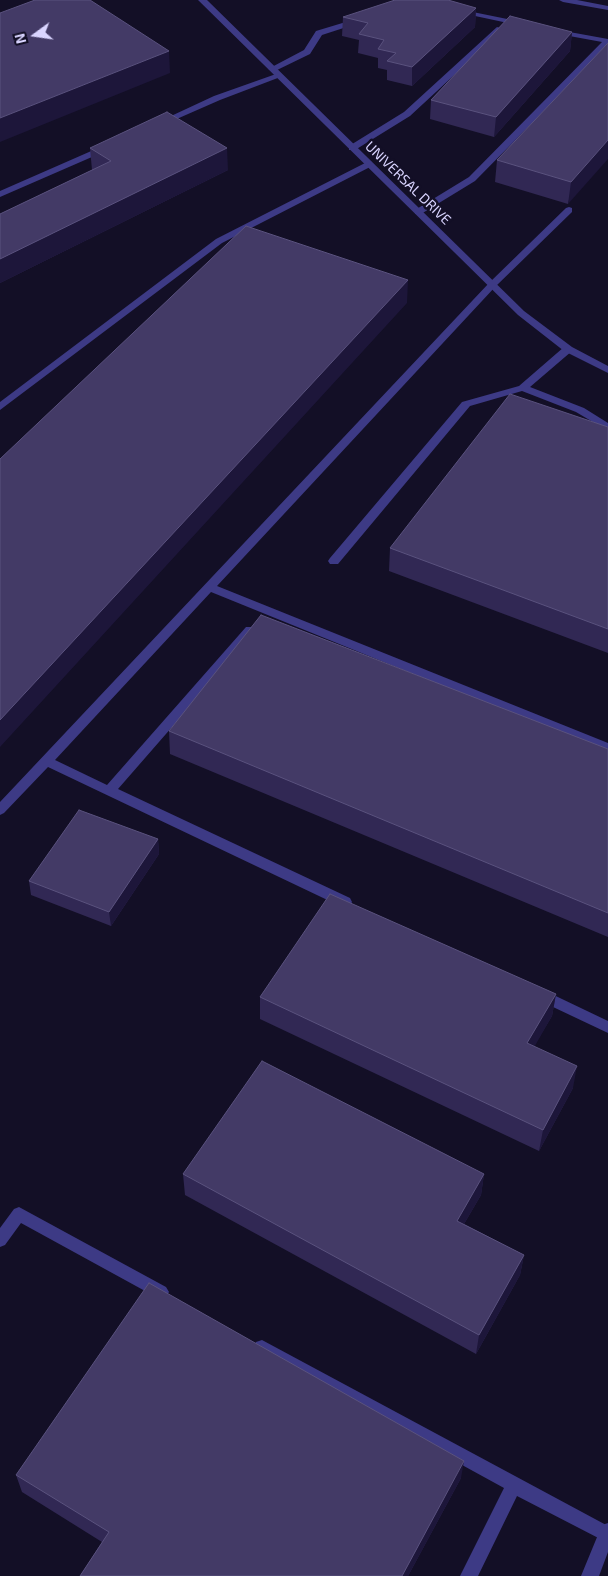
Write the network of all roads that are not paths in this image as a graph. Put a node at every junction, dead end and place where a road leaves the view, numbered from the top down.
1 (202, 0) edge
2 (563, 0) edge
3 (608, 8) edge
4 (453, 10) edge
5 (365, 18) edge
6 (508, 21) junction
7 (272, 69) junction
8 (279, 76) junction
9 (154, 126) edge
10 (118, 142) edge
11 (352, 148) junction
12 (369, 164) junction
13 (0, 194) edge
14 (569, 210) dead end
15 (418, 212) junction
16 (492, 285) junction
17 (568, 350) junction
18 (608, 370) edge
19 (523, 388) junction
20 (0, 406) edge
21 (608, 428) edge
22 (334, 561) dead end
23 (209, 587) junction
24 (267, 611) junction
25 (608, 748) edge
26 (46, 761) junction
27 (110, 790) junction
28 (0, 810) edge
29 (359, 908) edge
30 (528, 988) edge
31 (608, 1026) edge
32 (0, 1240) edge
33 (175, 1300) edge
34 (245, 1338) edge
35 (514, 1485) junction
36 (607, 1533) edge
37 (469, 1576) edge
38 (590, 1576) edge

1 - 7 street, UNIVERSAL DRIVE
2 - 3 street
4 - 6 street
5 - 7 street
6 - 11 street
6 - 15 street
7 - 8 street, UNIVERSAL DRIVE
8 - 9 street
8 - 11 street, UNIVERSAL DRIVE
10 - 13 street
11 - 12 street, UNIVERSAL DRIVE
12 - 15 street, UNIVERSAL DRIVE
12 - 20 street
14 - 16 street
15 - 16 street, UNIVERSAL DRIVE
16 - 17 street, UNIVERSAL DRIVE
16 - 23 street
17 - 18 street, UNIVERSAL DRIVE
17 - 19 street
19 - 21 street
19 - 22 street
23 - 24 street
23 - 26 street
24 - 25 street
24 - 27 street
26 - 27 street
26 - 28 street
27 - 29 street
30 - 31 street
32 - 33 street
34 - 35 street
35 - 36 street
35 - 37 street
36 - 38 street

